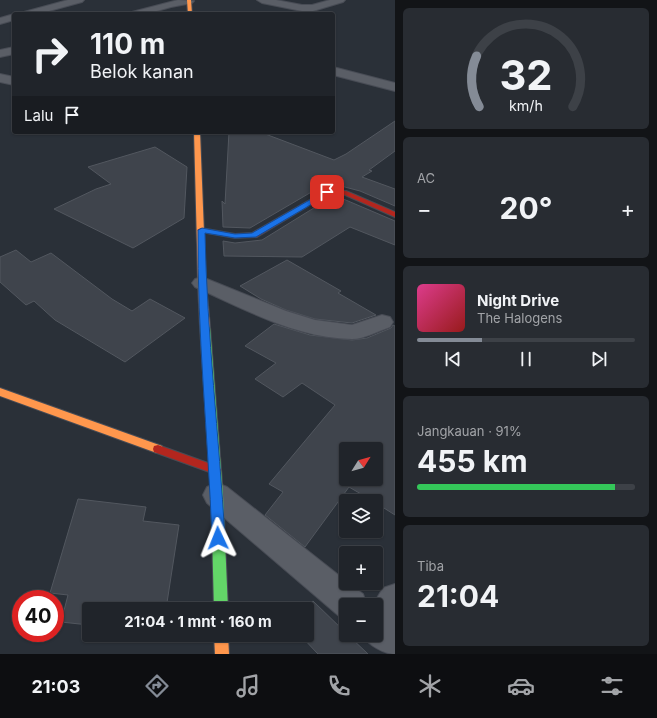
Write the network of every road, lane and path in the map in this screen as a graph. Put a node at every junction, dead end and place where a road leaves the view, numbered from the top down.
1 (79, 0) edge
2 (262, 0) edge
3 (340, 0) edge
4 (189, 1) edge
5 (30, 3) dead end
6 (49, 8) junction
7 (34, 12) edge
8 (63, 12) edge
9 (142, 12) edge
10 (190, 12) edge
11 (12, 18) edge
12 (0, 21) edge
13 (12, 51) edge
14 (0, 54) edge
15 (335, 72) edge
16 (0, 78) edge
17 (12, 81) edge
18 (395, 87) edge
19 (197, 134) edge
20 (395, 215) edge
21 (202, 230) junction
22 (202, 283) junction
23 (382, 322) dead end
24 (0, 392) edge
25 (216, 482) junction
26 (343, 598) edge
27 (395, 599) edge
28 (221, 602) edge
29 (383, 632) edge
30 (221, 642) edge
31 (222, 654) edge

1 - 6 street
2 - 3 street
4 - 9 street
4 - 10 street
5 - 6 street
6 - 7 street
6 - 8 street
11 - 12 street
13 - 14 street
15 - 18 street
16 - 17 street
19 - 21 street
20 - 21 street
21 - 22 street
22 - 23 street
22 - 25 street
24 - 25 street
25 - 26 street
25 - 28 street
27 - 29 street
30 - 31 street

